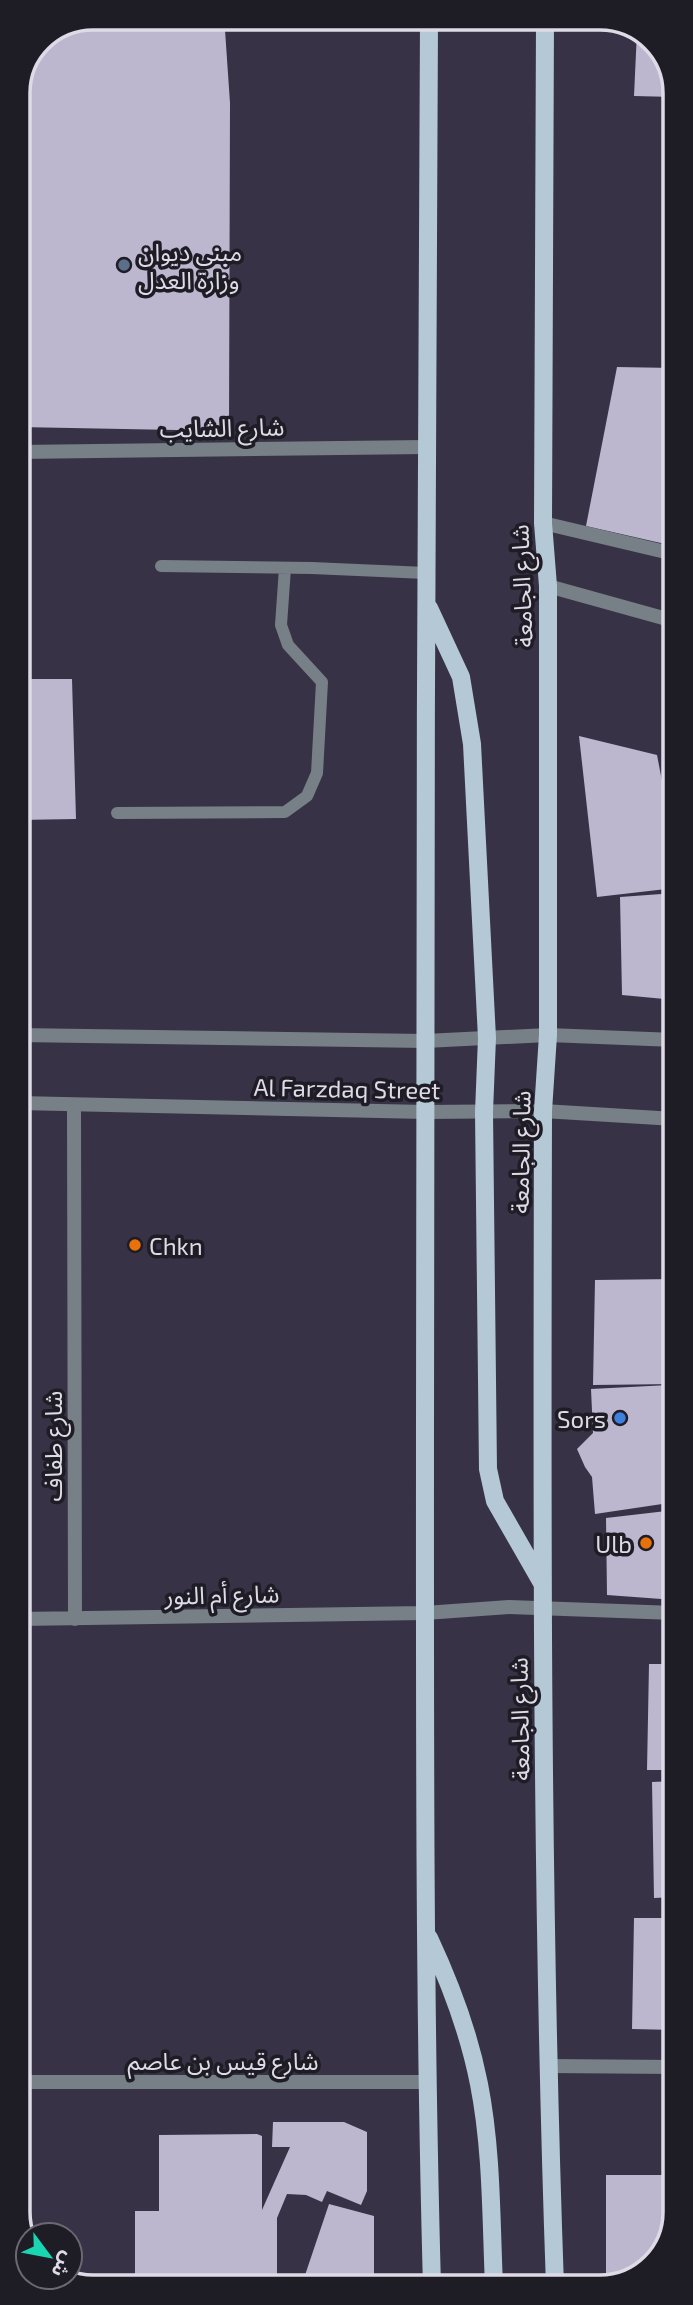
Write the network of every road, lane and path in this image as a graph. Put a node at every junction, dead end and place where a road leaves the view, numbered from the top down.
1 (429, 30) edge
2 (545, 30) edge
3 (426, 447) junction
4 (30, 452) edge
5 (543, 523) junction
6 (663, 552) edge
7 (161, 566) dead end
8 (285, 568) junction
9 (426, 573) junction
10 (548, 586) junction
11 (426, 602) junction
12 (663, 618) edge
13 (117, 813) dead end
14 (30, 1035) edge
15 (548, 1035) junction
16 (487, 1038) junction
17 (663, 1040) edge
18 (425, 1041) junction
19 (30, 1104) edge
20 (74, 1106) junction
21 (543, 1111) junction
22 (425, 1112) junction
23 (484, 1112) junction
24 (663, 1118) edge
25 (542, 1583) junction
26 (542, 1608) junction
27 (425, 1613) junction
28 (663, 1613) edge
29 (30, 1619) edge
30 (75, 1619) junction
31 (426, 1932) junction
32 (547, 2066) junction
33 (663, 2067) edge
34 (30, 2082) edge
35 (426, 2082) junction
36 (432, 2275) edge
37 (494, 2275) edge
38 (555, 2275) edge

1 - 3 main road
2 - 5 main road, شارع الجامعة
3 - 4 street, شارع الشايب
3 - 9 main road
5 - 6 street
5 - 10 main road, شارع الجامعة
7 - 8 lane
8 - 9 lane
8 - 13 lane
9 - 11 main road
10 - 12 street
10 - 15 main road, شارع الجامعة
11 - 16 main road
11 - 18 main road
14 - 18 street, Al Farzdaq Street
15 - 16 street, Al Farzdaq Street
15 - 17 street, Al Farzdaq Street
15 - 21 main road, شارع الجامعة
16 - 18 street, Al Farzdaq Street
16 - 23 main road
18 - 22 main road
19 - 20 street, Al Farzdaq Street
20 - 22 street, Al Farzdaq Street
20 - 30 street, شارع طفاف
21 - 23 street, Al Farzdaq Street
21 - 24 street, Al Farzdaq Street
21 - 25 main road, شارع الجامعة
22 - 23 street, Al Farzdaq Street
22 - 27 main road
23 - 25 main road
25 - 26 main road, شارع الجامعة
26 - 27 street, شارع أم النور
26 - 28 street
26 - 32 main road, شارع الجامعة
27 - 30 street, شارع أم النور
27 - 31 main road
29 - 30 street, شارع أم النور
31 - 35 main road
31 - 37 main road
32 - 33 street
32 - 38 main road, شارع الجامعة
34 - 35 street, شارع قيس بن عاصم
35 - 36 main road

